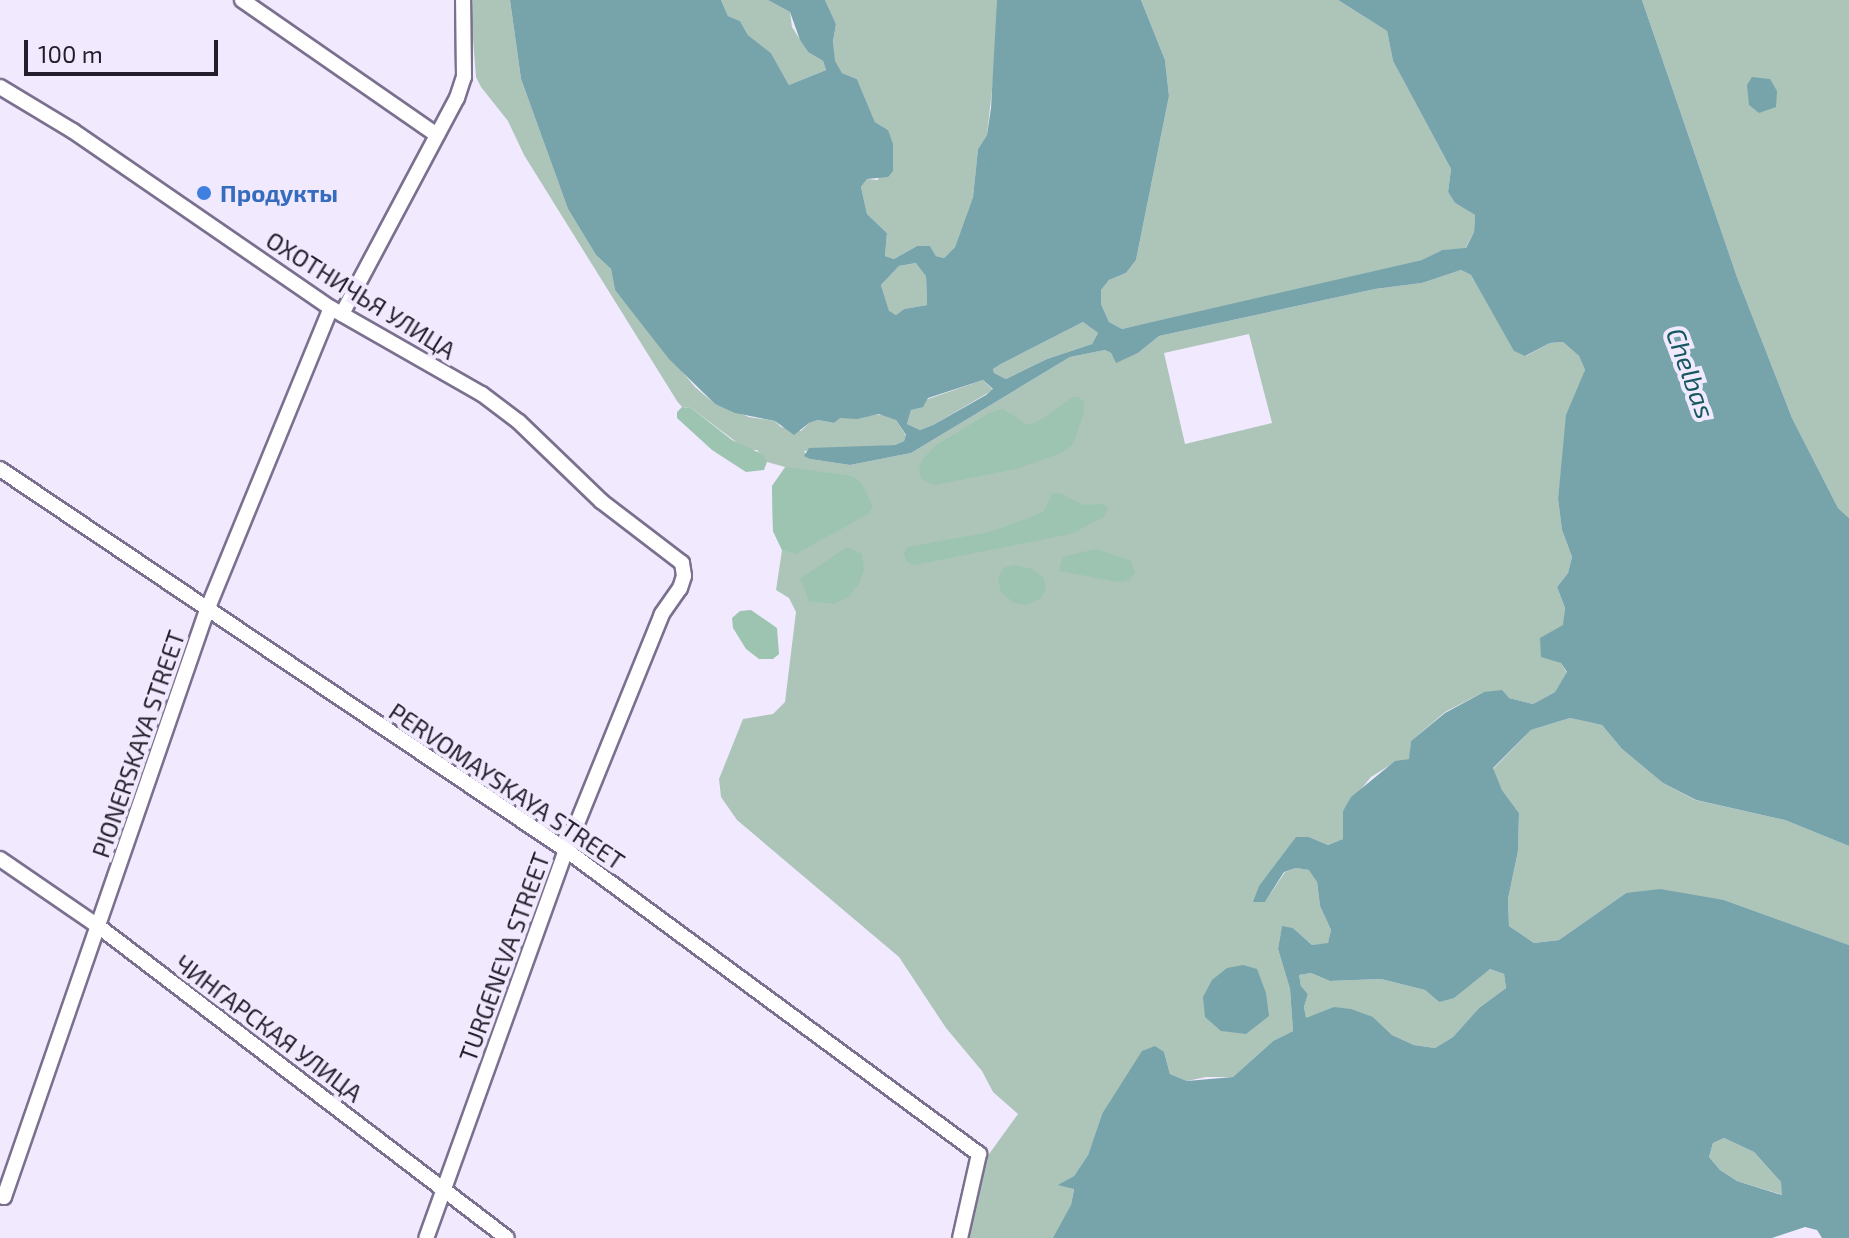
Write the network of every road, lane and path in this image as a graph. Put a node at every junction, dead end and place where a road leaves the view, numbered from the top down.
1 (242, 0) edge
2 (463, 0) edge
3 (0, 87) edge
4 (437, 135) junction
5 (337, 311) junction
6 (0, 469) edge
7 (682, 563) joint
8 (207, 610) junction
9 (566, 850) junction
10 (0, 859) edge
11 (98, 926) junction
12 (444, 1189) junction
13 (0, 1196) edge
14 (426, 1238) edge
15 (507, 1238) edge
16 (960, 1238) edge

1 - 4 street
2 - 4 street, PIONERSKAYA STREET
3 - 5 street, ОХОТНИЧЬЯ УЛИЦА
4 - 5 street, PIONERSKAYA STREET
5 - 7 street, ОХОТНИЧЬЯ УЛИЦА
5 - 8 street, PIONERSKAYA STREET
6 - 8 street, PERVOMAYSKAYA STREET
7 - 9 street, TURGENEVA STREET
8 - 9 street, PERVOMAYSKAYA STREET
8 - 11 street, PIONERSKAYA STREET
9 - 12 street, TURGENEVA STREET
9 - 16 street, PERVOMAYSKAYA STREET
10 - 11 street, ЧИНГАРСКАЯ УЛИЦА
11 - 12 street, ЧИНГАРСКАЯ УЛИЦА
11 - 13 street, PIONERSKAYA STREET
12 - 14 street, TURGENEVA STREET
12 - 15 street, ЧИНГАРСКАЯ УЛИЦА

